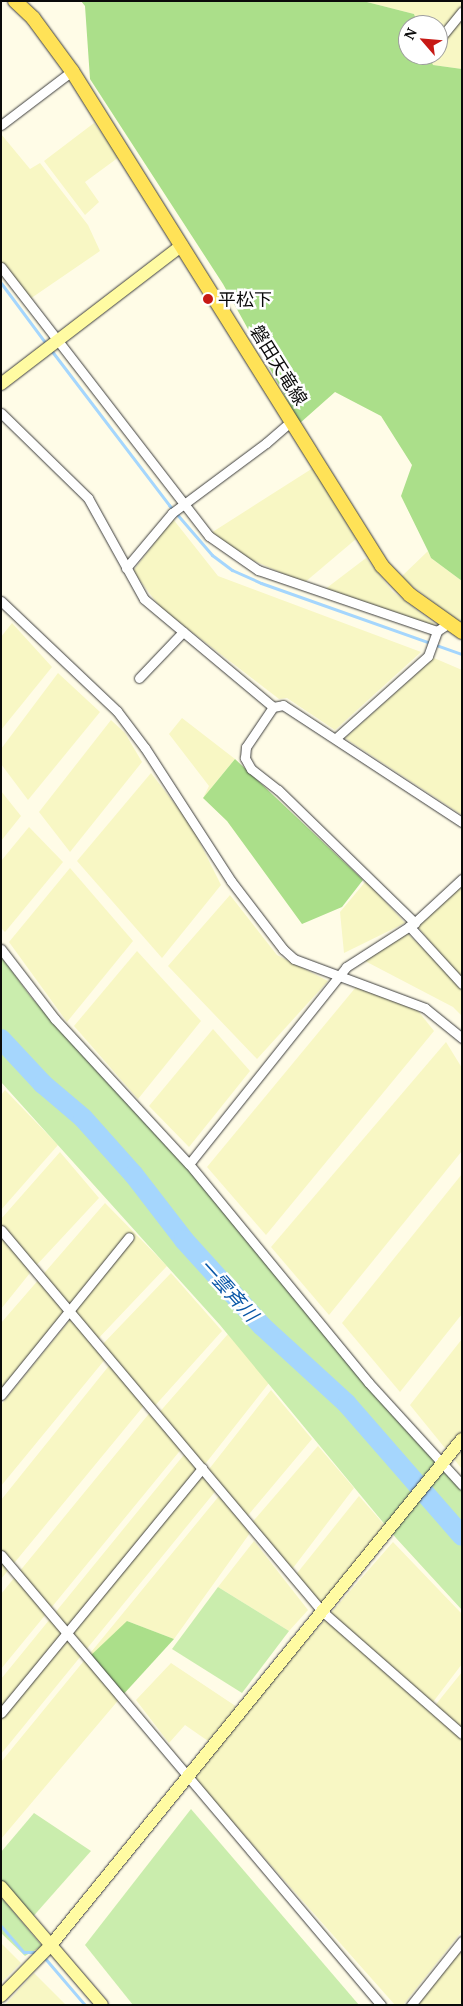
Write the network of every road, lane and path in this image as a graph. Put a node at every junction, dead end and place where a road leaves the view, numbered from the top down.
1 (15, 1) edge
2 (462, 11) edge
3 (448, 28) edge
4 (72, 71) junction
5 (1, 125) edge
6 (182, 245) junction
7 (1, 267) edge
8 (54, 345) junction
9 (1, 384) edge
10 (1, 413) edge
11 (292, 420) junction
12 (182, 505) junction
13 (126, 568) junction
14 (1, 601) edge
15 (441, 630) junction
16 (183, 632) junction
17 (462, 632) edge
18 (139, 678) dead end
19 (273, 707) junction
20 (336, 738) junction
21 (462, 822) edge
22 (462, 879) edge
23 (412, 925) junction
24 (1, 949) edge
25 (338, 976) junction
26 (462, 984) edge
27 (462, 1038) edge
28 (189, 1164) junction
29 (1, 1230) edge
30 (129, 1237) dead end
31 (68, 1311) junction
32 (1, 1394) edge
33 (462, 1439) edge
34 (443, 1462) junction
35 (202, 1468) junction
36 (462, 1485) edge
37 (1, 1556) edge
38 (322, 1611) junction
39 (66, 1631) junction
40 (1, 1713) edge
41 (462, 1734) edge
42 (188, 1777) junction
43 (1, 1887) edge
44 (462, 1941) edge
45 (51, 1945) junction
46 (1, 1996) edge
47 (102, 2005) edge
48 (381, 2005) edge
49 (411, 2005) edge

1 - 4 main road, 磐田天竜線
2 - 3 street
4 - 5 street
4 - 6 main road, 磐田天竜線
6 - 8 street
6 - 11 main road, 磐田天竜線
7 - 8 street
8 - 9 street
8 - 12 street
10 - 13 street
11 - 12 street
11 - 15 main road, 磐田天竜線
12 - 13 street
12 - 15 street
13 - 16 street
14 - 25 street
15 - 17 main road, 磐田天竜線
15 - 20 street
16 - 18 street
16 - 19 street
19 - 20 street
19 - 23 street
20 - 21 street
22 - 23 street
23 - 25 street
23 - 26 street
24 - 28 street
25 - 27 street
25 - 28 street
28 - 34 street
29 - 31 street
30 - 31 street
31 - 32 street
31 - 35 street
33 - 34 street
34 - 36 street
34 - 38 street
35 - 38 street
35 - 39 street
37 - 39 street
38 - 41 street
38 - 42 street
39 - 40 street
39 - 42 street
42 - 45 street
42 - 48 street
43 - 45 street
44 - 49 street
45 - 46 street
45 - 47 street

